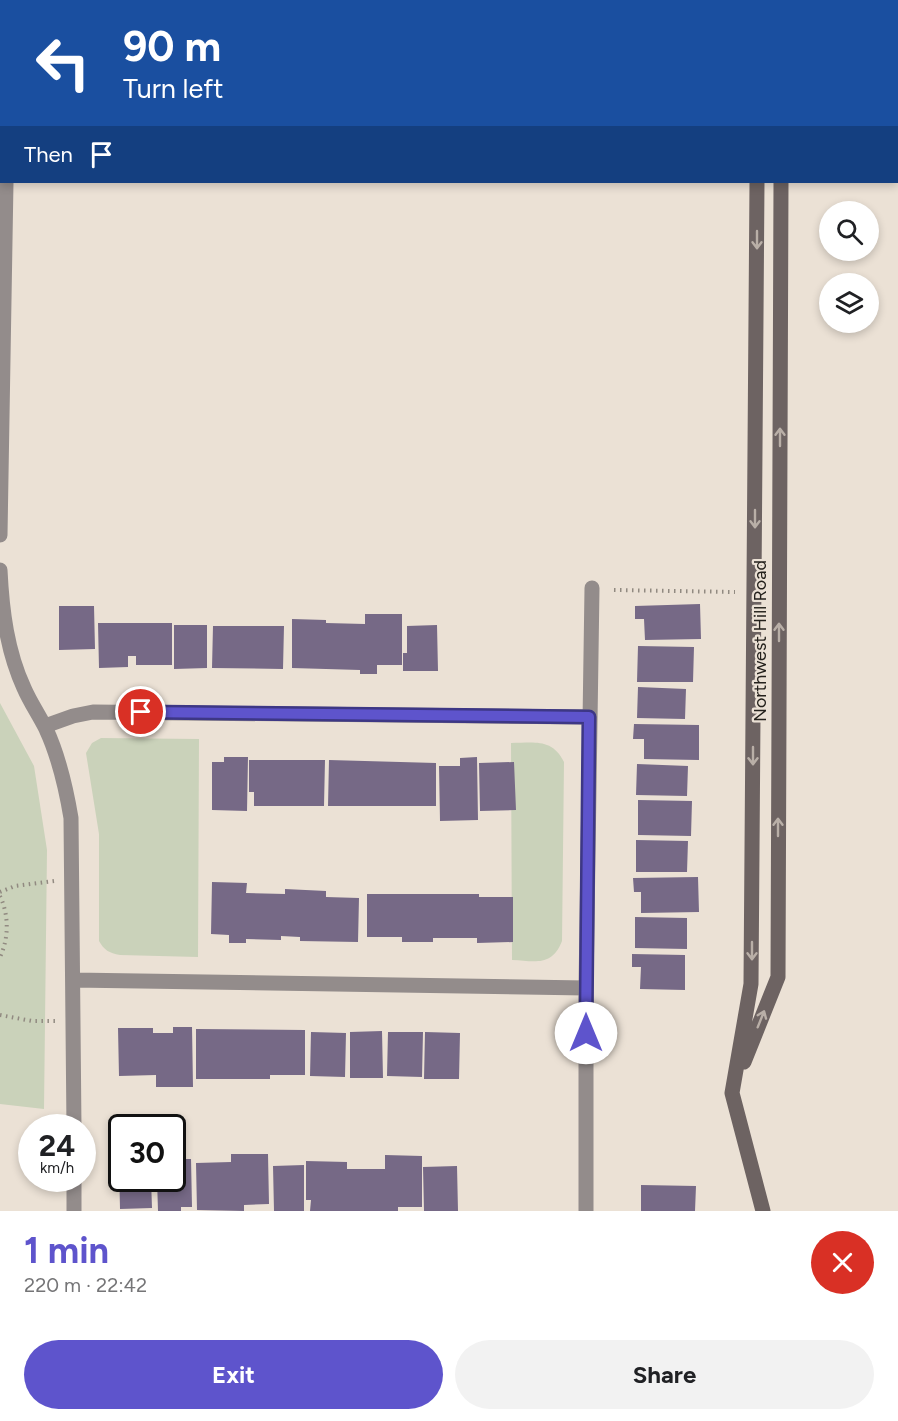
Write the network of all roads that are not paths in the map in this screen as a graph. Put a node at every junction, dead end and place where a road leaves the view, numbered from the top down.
1 (6, 183) edge
2 (758, 183) edge
3 (781, 183) edge
4 (0, 535) edge
5 (0, 570) edge
6 (592, 588) dead end
7 (589, 717) junction
8 (45, 726) junction
9 (73, 980) junction
10 (586, 988) junction
11 (732, 1093) junction
12 (74, 1114) edge
13 (74, 1192) edge
14 (74, 1211) edge
15 (586, 1211) edge
16 (763, 1211) edge

1 - 4 street
2 -> 11 main road, Northwest Hill Road
11 -> 3 main road, Northwest Hill Road
5 - 8 street
6 - 7 street
7 - 8 street
7 - 10 street
8 - 9 street
9 - 10 street
9 - 12 street
10 - 15 street
11 - 16 main road, Northwest Hill Road
13 - 14 street

